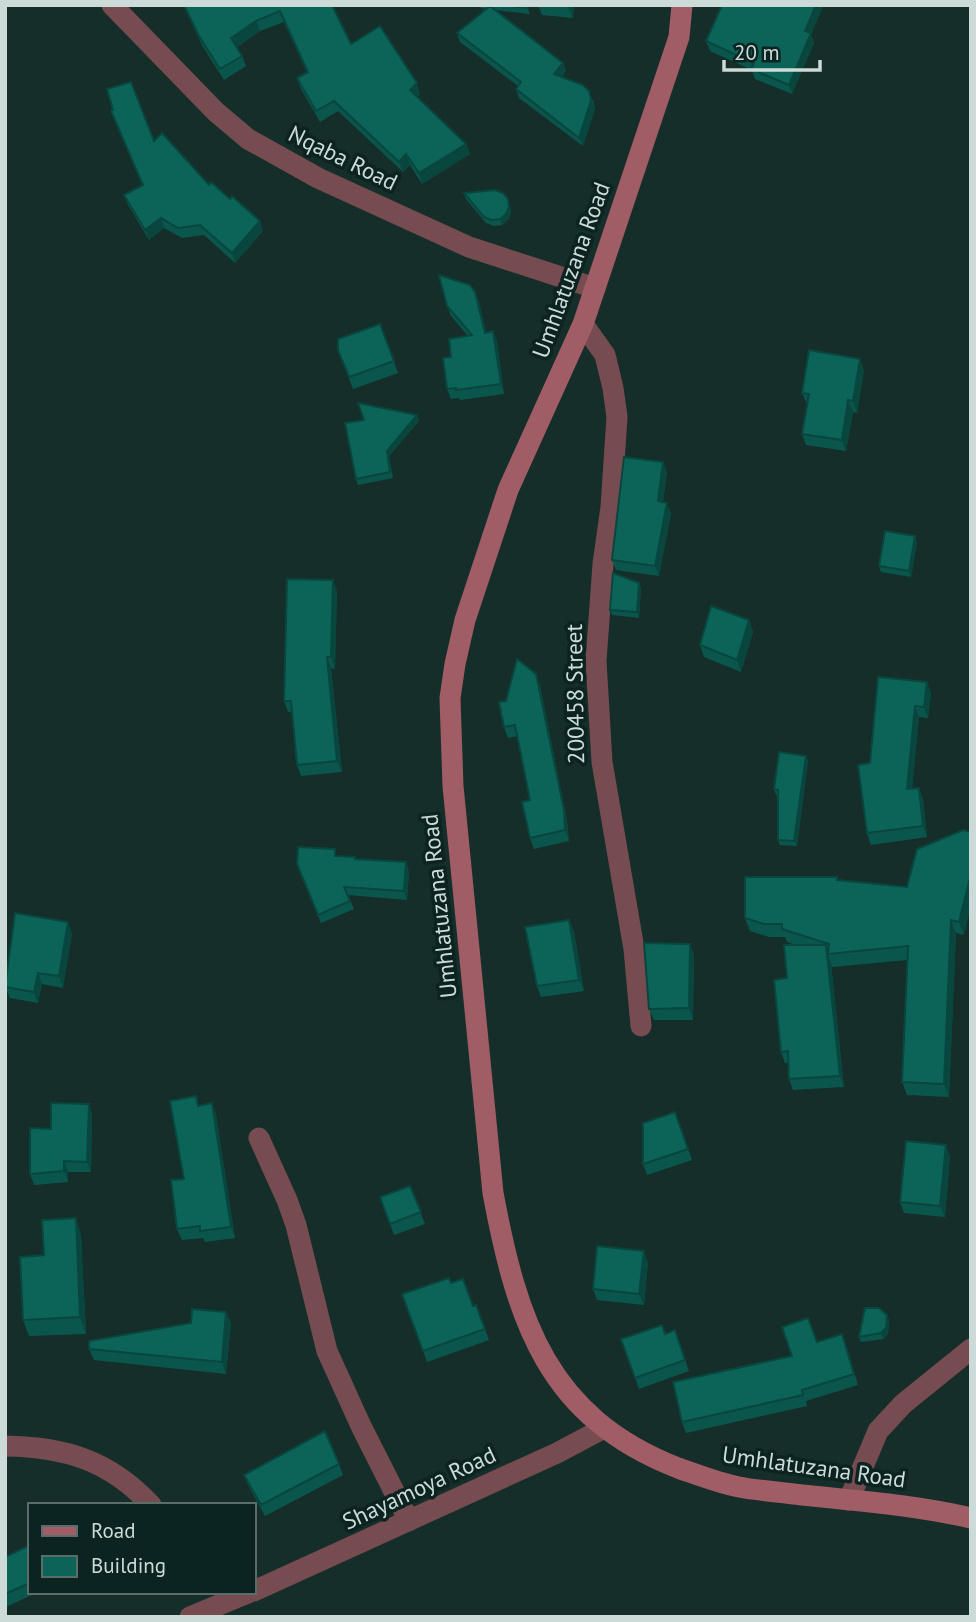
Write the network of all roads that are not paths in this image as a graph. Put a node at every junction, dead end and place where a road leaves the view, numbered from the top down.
1 (112, 5) edge
2 (682, 5) edge
3 (595, 288) junction
4 (583, 324) junction
5 (641, 1026) dead end
6 (259, 1138) dead end
7 (971, 1349) edge
8 (604, 1428) junction
9 (5, 1446) edge
10 (849, 1500) junction
11 (148, 1503) edge
12 (971, 1518) edge
13 (409, 1521) junction
14 (256, 1590) edge
15 (240, 1594) edge
16 (216, 1598) edge
17 (190, 1617) edge

1 - 3 street, Nqaba Road
2 - 3 street, Umhlatuzana Road
3 - 4 street, Umhlatuzana Road
4 - 5 street, 200458 Street
4 - 8 street, Umhlatuzana Road
6 - 13 street
7 - 10 street
8 - 10 street, Umhlatuzana Road
8 - 13 street, Shayamoya Road
9 - 11 street
10 - 12 street, Umhlatuzana Road
13 - 14 street, Shayamoya Road
15 - 16 street, Shayamoya Road
16 - 17 street, Shayamoya Road

